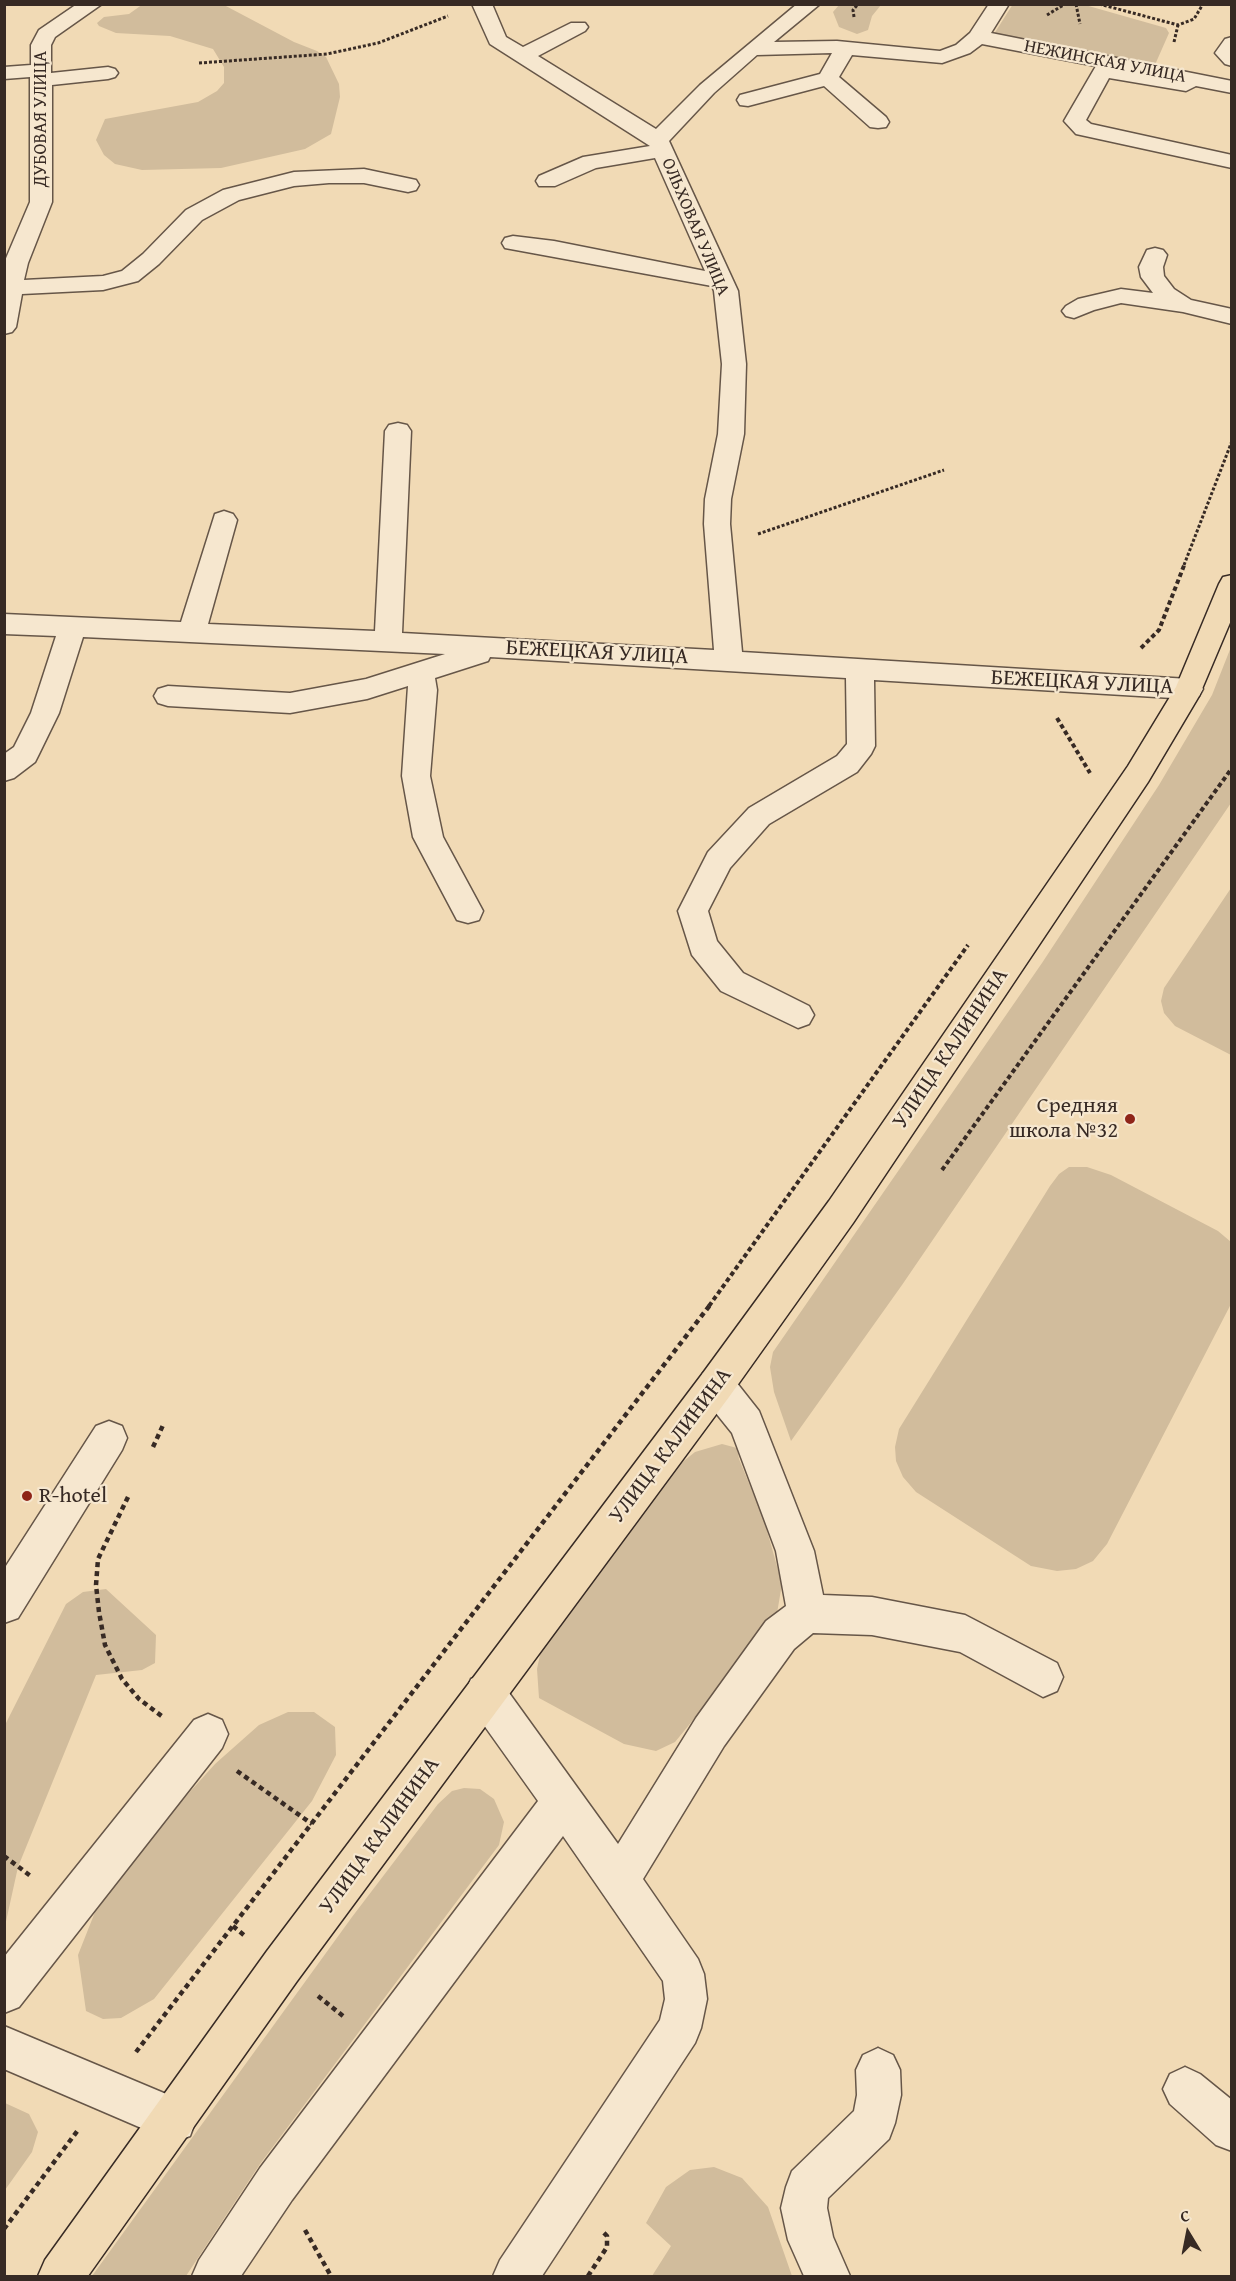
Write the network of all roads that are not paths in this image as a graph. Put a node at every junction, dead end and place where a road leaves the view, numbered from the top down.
1 (92, 4) edge
2 (810, 4) edge
3 (999, 4) edge
4 (484, 7) edge
5 (578, 27) dead end
6 (978, 37) junction
7 (1232, 43) edge
8 (846, 48) junction
9 (752, 49) junction
10 (523, 56) junction
11 (1232, 60) edge
12 (4, 73) edge
13 (108, 73) dead end
14 (41, 75) junction
15 (828, 78) junction
16 (1188, 82) junction
17 (1232, 87) edge
18 (748, 100) dead end
19 (1177, 108) dead end
20 (878, 122) dead end
21 (660, 145) junction
22 (1232, 162) edge
23 (547, 181) dead end
24 (408, 185) dead end
25 (513, 243) dead end
26 (1155, 255) dead end
27 (722, 281) junction
28 (9, 288) junction
29 (1183, 305) junction
30 (1074, 311) dead end
31 (1232, 317) edge
32 (4, 327) edge
33 (398, 431) dead end
34 (224, 520) dead end
35 (1232, 585) edge
36 (4, 624) edge
37 (72, 627) junction
38 (192, 633) junction
39 (388, 642) junction
40 (498, 647) junction
41 (729, 661) junction
42 (860, 668) junction
43 (420, 673) junction
44 (1189, 689) junction
45 (168, 696) dead end
46 (4, 770) edge
47 (468, 911) dead end
48 (798, 1015) dead end
49 (716, 1386) junction
50 (109, 1438) dead end
51 (4, 1604) edge
52 (807, 1614) junction
53 (1043, 1677) dead end
54 (485, 1693) junction
55 (203, 1739) road end
56 (562, 1803) junction
57 (619, 1880) junction
58 (4, 1992) edge
59 (4, 2047) edge
60 (878, 2070) dead end
61 (1185, 2089) dead end
62 (174, 2120) junction
63 (1232, 2129) edge
64 (61, 2277) edge
65 (215, 2277) edge
66 (516, 2277) edge
67 (827, 2277) edge

1 - 14 street, ДУБОВАЯ УЛИЦА
2 - 9 street, ОЛЬХОВАЯ УЛИЦА
3 - 6 street
4 - 10 street
5 - 10 street
6 - 8 street
6 - 16 street, НЕЖИНСКАЯ УЛИЦА
7 - 11 street
8 - 9 street
8 - 15 street
9 - 21 street, ОЛЬХОВАЯ УЛИЦА
10 - 21 street
12 - 14 street
13 - 14 street
14 - 28 street, ДУБОВАЯ УЛИЦА
15 - 18 street
15 - 20 street
16 - 17 street, НЕЖИНСКАЯ УЛИЦА
16 - 19 street
16 - 22 street
21 - 23 street
21 - 27 street, ОЛЬХОВАЯ УЛИЦА
24 - 28 street
25 - 27 street
26 - 29 street
27 - 41 street, ОЛЬХОВАЯ УЛИЦА
28 - 32 street, ДУБОВАЯ УЛИЦА
29 - 30 street
29 - 31 street
33 - 39 street
34 - 38 street
35 - 44 main road, УЛИЦА КАЛИНИНА
36 - 37 street, БЕЖЕЦКАЯ УЛИЦА
37 - 38 street, БЕЖЕЦКАЯ УЛИЦА
37 - 46 street
38 - 39 street, БЕЖЕЦКАЯ УЛИЦА
39 - 40 street, БЕЖЕЦКАЯ УЛИЦА
40 - 41 street, БЕЖЕЦКАЯ УЛИЦА
40 - 43 street
41 - 42 street, БЕЖЕЦКАЯ УЛИЦА
42 - 44 street, БЕЖЕЦКАЯ УЛИЦА
42 - 48 street
43 - 45 street
43 - 47 street
44 - 49 main road, УЛИЦА КАЛИНИНА
49 - 52 street
49 - 54 main road, УЛИЦА КАЛИНИНА
50 - 51 street
52 - 53 street
52 - 57 street
54 - 56 street
54 - 62 main road, УЛИЦА КАЛИНИНА
55 - 58 street
56 - 57 street
56 - 65 street
57 - 66 street
59 - 62 street
60 - 67 street
61 - 63 street
62 - 64 main road, УЛИЦА КАЛИНИНА

